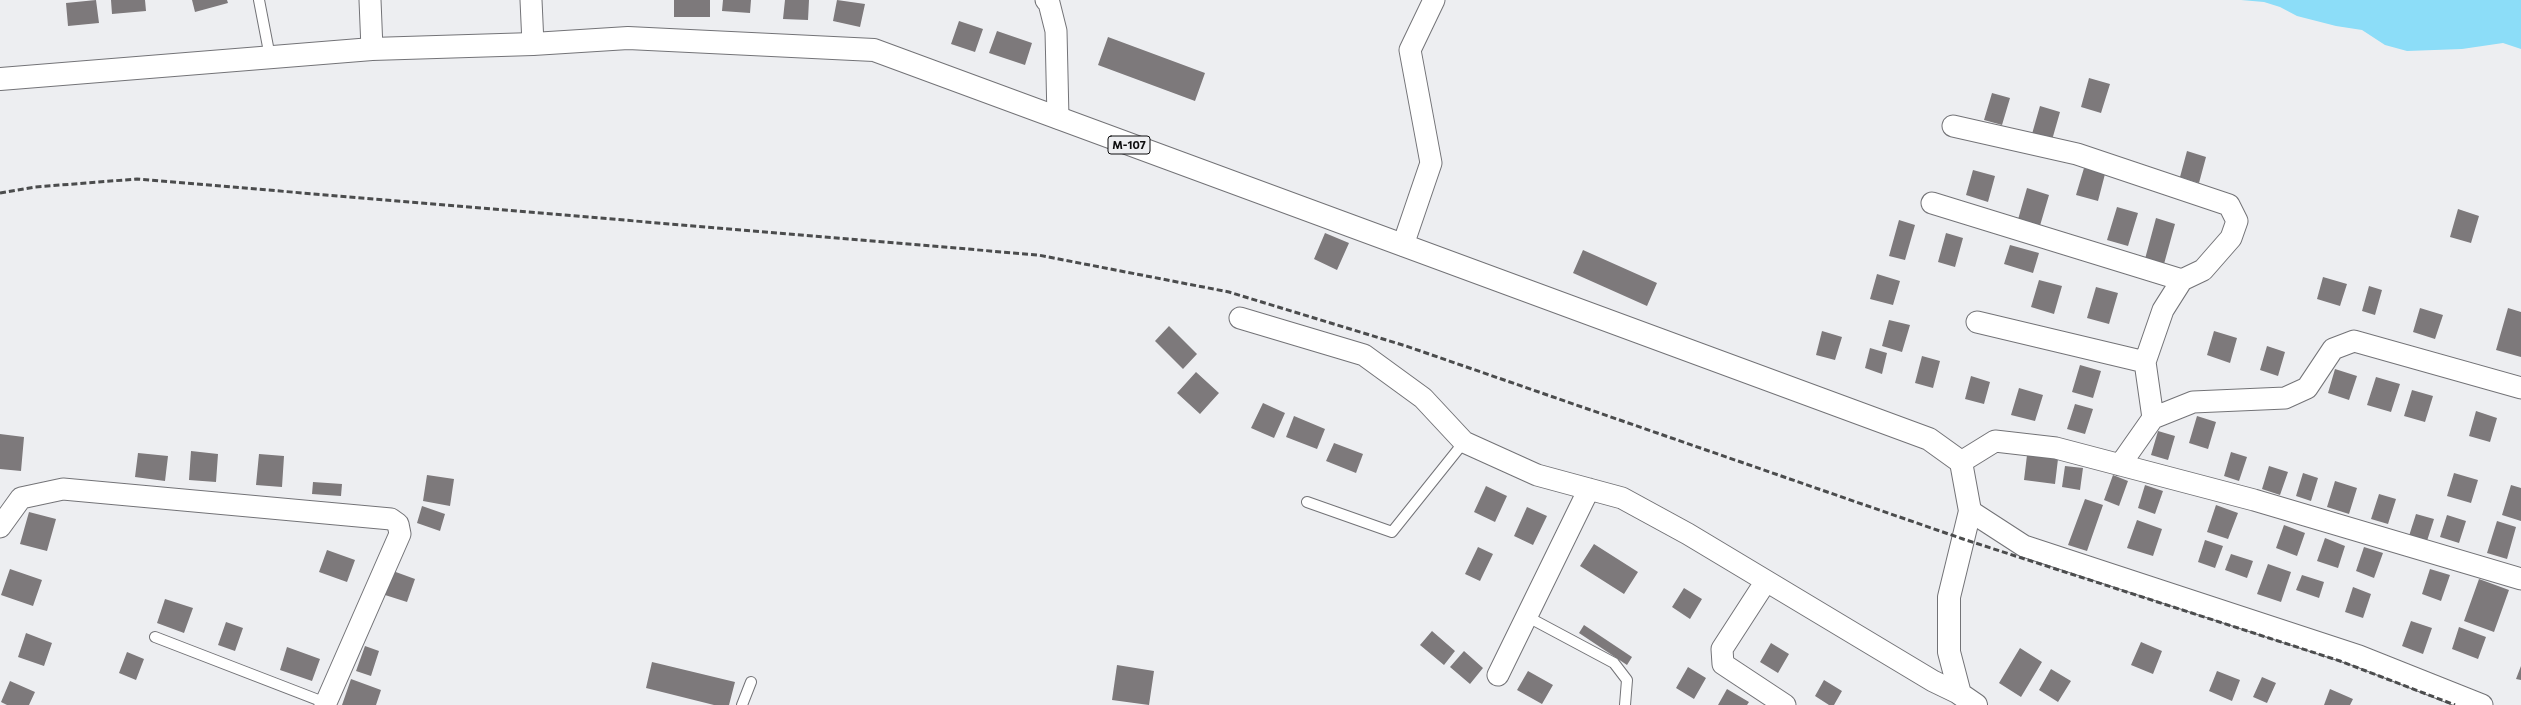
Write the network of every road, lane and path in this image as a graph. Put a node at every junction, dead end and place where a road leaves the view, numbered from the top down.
1 (259, 0) edge
2 (370, 0) edge
3 (531, 0) edge
4 (1046, 0) edge
5 (1434, 0) edge
6 (533, 44) junction
7 (372, 49) junction
8 (270, 57) junction
9 (0, 79) edge
10 (1058, 118) junction
11 (1954, 126) dead end
12 (1932, 203) dead end
13 (1402, 245) junction
14 (2182, 280) junction
15 (1240, 318) dead end
16 (1977, 322) dead end
17 (2145, 362) junction
18 (2521, 388) edge
19 (2152, 418) junction
20 (1464, 442) junction
21 (1961, 462) junction
22 (2120, 465) junction
23 (1589, 489) junction
24 (1307, 502) dead end
25 (1970, 511) junction
26 (0, 527) edge
27 (2521, 579) edge
28 (1766, 581) junction
29 (1526, 616) junction
30 (155, 637) dead end
31 (1498, 675) dead end
32 (751, 682) dead end
33 (1968, 699) edge
34 (325, 704) edge
35 (742, 705) edge
36 (1625, 705) edge
37 (1786, 705) edge
38 (2482, 705) edge

1 - 8 lane
2 - 7 street
3 - 6 street
4 - 10 street
5 - 13 street
6 - 7 main road, М-107
6 - 10 main road, М-107
7 - 8 main road, М-107
8 - 9 main road, М-107
10 - 13 main road, М-107
11 - 14 street
12 - 14 street
13 - 21 main road, М-107
14 - 17 street
15 - 20 street
16 - 17 street
17 - 19 street
18 - 19 street
19 - 22 street
20 - 23 street
20 - 24 lane
21 - 22 street
21 - 25 main road
22 - 27 street
23 - 28 street
23 - 29 street
25 - 33 main road
25 - 38 street
26 - 34 street
28 - 33 street
28 - 37 street
29 - 31 street
29 - 36 lane
30 - 34 lane
32 - 35 lane

